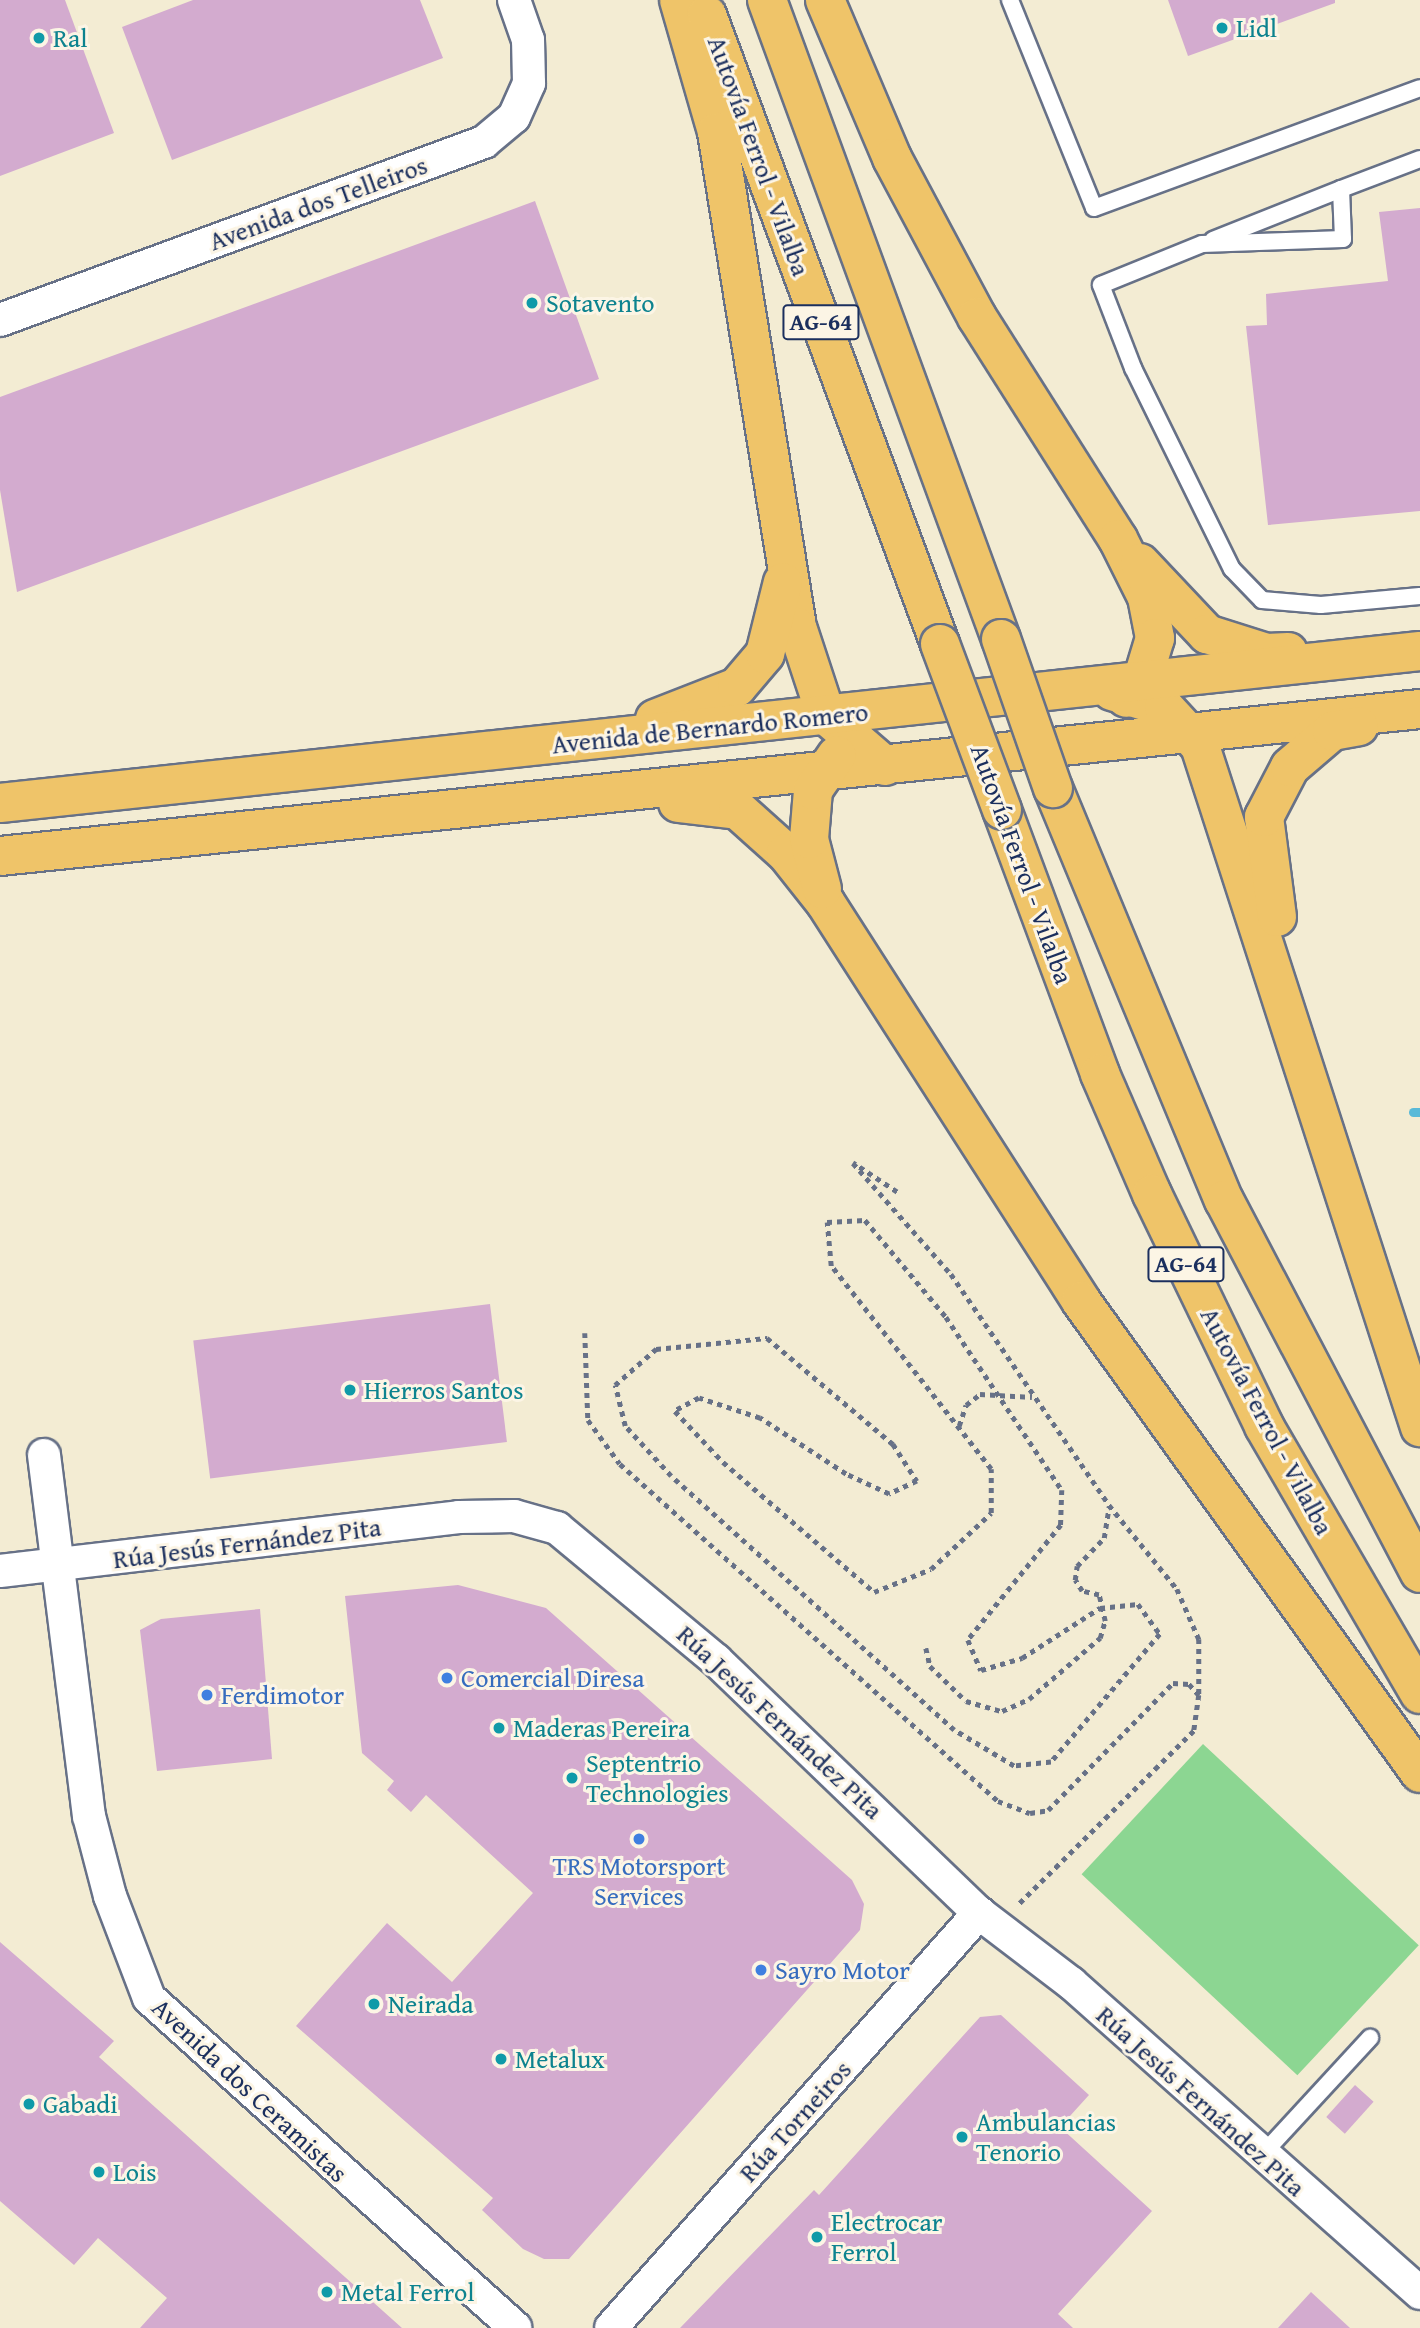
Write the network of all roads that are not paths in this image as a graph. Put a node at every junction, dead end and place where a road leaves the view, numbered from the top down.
1 (514, 0) edge
2 (679, 0) edge
3 (702, 0) edge
4 (766, 0) edge
5 (825, 0) edge
6 (1010, 0) edge
7 (1420, 88) edge
8 (1420, 159) edge
9 (1341, 189) junction
10 (1202, 244) junction
11 (0, 320) edge
12 (1118, 539) junction
13 (785, 570) junction
14 (1420, 596) edge
15 (1420, 649) edge
16 (1135, 688) junction
17 (1420, 711) edge
18 (838, 727) junction
19 (1191, 733) junction
20 (1095, 743) junction
21 (554, 745) junction
22 (885, 765) junction
23 (825, 772) junction
24 (0, 800) edge
25 (560, 800) junction
26 (0, 856) edge
27 (825, 902) junction
28 (1334, 1176) junction
29 (1420, 1427) edge
30 (44, 1455) dead end
31 (54, 1567) junction
32 (0, 1572) edge
33 (1420, 1573) edge
34 (1420, 1694) edge
35 (1420, 1773) edge
36 (988, 1920) junction
37 (1370, 2038) dead end
38 (1261, 2156) junction
39 (1420, 2293) edge
40 (515, 2328) edge
41 (611, 2328) edge

1 - 11 street, Avenida dos Telleiros
2 - 13 highway
3 - 34 highway, Autovía Ferrol - Vilalba / AG-64, bridge
4 - 33 highway, Autovía Ferrol - Vilalba / AG-64, bridge
5 - 12 highway
6 - 7 lane
8 - 9 lane
9 - 10 lane
9 - 10 lane
10 - 14 lane
12 - 15 highway
12 - 16 highway
13 - 18 highway
13 - 21 highway
15 - 16 highway, Avenida de Bernardo Romero
16 - 18 highway, Avenida de Bernardo Romero
16 - 19 highway
16 - 20 highway
17 - 19 highway
17 - 28 highway
18 - 21 highway, Avenida de Bernardo Romero
18 - 22 highway
18 - 23 highway
19 - 20 highway
19 - 28 highway
20 - 22 highway
21 - 24 highway, Avenida de Bernardo Romero
22 - 23 highway
23 - 25 highway
23 - 27 highway
25 - 26 highway
25 - 27 highway
27 - 35 highway
28 - 29 highway
30 - 31 street, Avenida dos Ceramistas
31 - 32 street, Rúa Jesús Fernández Pita
31 - 36 street, Rúa Jesús Fernández Pita
31 - 40 street, Avenida dos Ceramistas
36 - 38 street, Rúa Jesús Fernández Pita
36 - 41 street, Rúa Torneiros
37 - 38 lane
38 - 39 street, Rúa Jesús Fernández Pita

